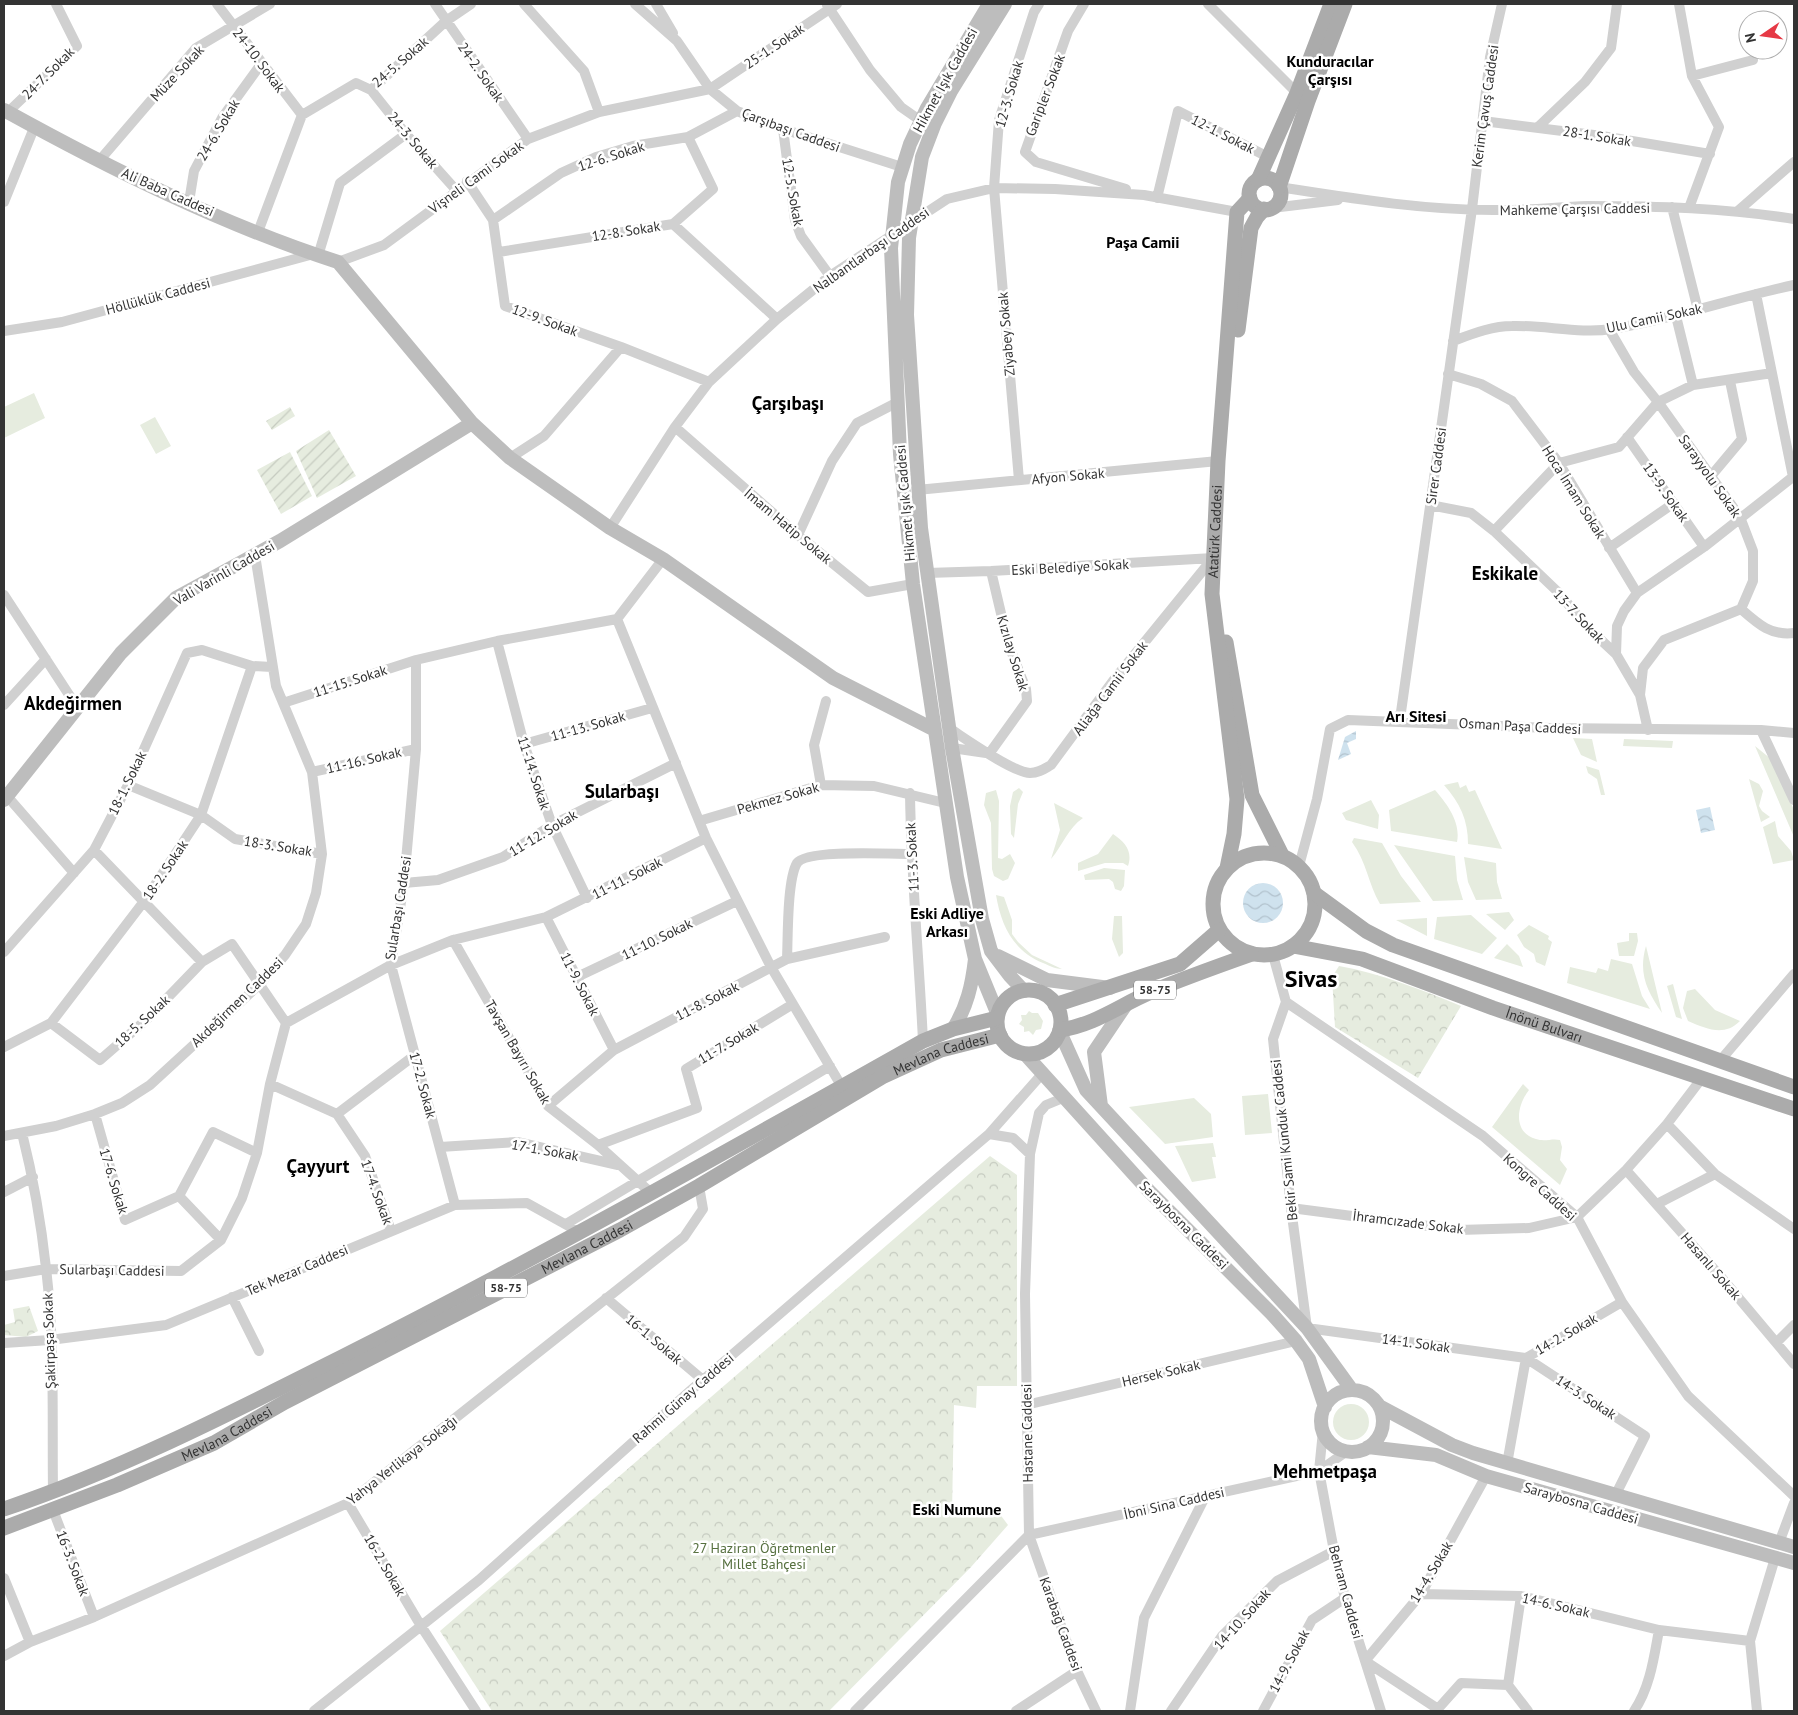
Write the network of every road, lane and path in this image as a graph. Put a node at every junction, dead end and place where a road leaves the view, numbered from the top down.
1 (56, 4) edge
2 (217, 4) edge
3 (270, 4) edge
4 (435, 4) edge
5 (471, 4) edge
6 (524, 4) edge
7 (635, 4) edge
8 (656, 4) edge
9 (989, 4) edge
10 (1005, 4) edge
11 (1039, 4) edge
12 (1084, 4) edge
13 (1208, 4) edge
14 (1331, 4) edge
15 (1345, 4) edge
16 (1502, 4) edge
17 (1617, 4) edge
18 (1679, 4) edge
19 (831, 6) edge
20 (446, 21) junction
21 (233, 26) junction
22 (677, 41) junction
23 (1753, 60) dead end
24 (261, 64) junction
25 (1692, 76) junction
26 (710, 88) junction
27 (371, 90) junction
28 (1297, 93) junction
29 (6, 111) edge
30 (737, 111) junction
31 (599, 112) junction
32 (302, 115) junction
33 (921, 121) junction
34 (1483, 121) junction
35 (1538, 127) junction
36 (34, 128) junction
37 (783, 129) junction
38 (406, 134) junction
39 (688, 137) junction
40 (528, 139) junction
41 (1710, 154) junction
42 (1268, 157) junction
43 (99, 161) junction
44 (1794, 162) edge
45 (902, 167) junction
46 (1258, 180) junction
47 (467, 181) junction
48 (1279, 187) junction
49 (994, 188) junction
50 (456, 190) junction
51 (1144, 195) junction
52 (1157, 198) junction
53 (1250, 198) junction
54 (1356, 199) junction
55 (4, 202) edge
56 (189, 202) junction
57 (1672, 207) junction
58 (1689, 208) junction
59 (1268, 209) junction
60 (1472, 209) junction
61 (1739, 210) junction
62 (1237, 212) junction
63 (1794, 219) edge
64 (494, 220) junction
65 (910, 221) junction
66 (673, 224) junction
67 (258, 232) junction
68 (892, 233) junction
69 (499, 252) junction
70 (314, 255) junction
71 (338, 262) junction
72 (830, 276) junction
73 (1794, 285) edge
74 (1756, 294) junction
75 (1698, 310) junction
76 (1676, 316) junction
77 (777, 319) junction
78 (1609, 329) junction
79 (4, 331) edge
80 (1453, 341) junction
81 (621, 347) junction
82 (1772, 373) junction
83 (1448, 374) junction
84 (1730, 380) junction
85 (709, 382) junction
86 (1693, 385) junction
87 (898, 402) junction
88 (1658, 402) junction
89 (472, 423) junction
90 (675, 428) junction
91 (1627, 437) junction
92 (510, 458) junction
93 (1218, 461) junction
94 (1559, 463) junction
95 (1711, 476) junction
96 (1794, 476) edge
97 (1019, 480) junction
98 (917, 490) junction
99 (1674, 503) junction
100 (1430, 505) junction
101 (1740, 517) junction
102 (610, 528) junction
103 (1494, 531) junction
104 (798, 535) junction
105 (1704, 547) junction
106 (1609, 548) junction
107 (255, 555) junction
108 (1213, 558) junction
109 (663, 559) junction
110 (991, 572) junction
111 (927, 573) junction
112 (913, 584) junction
113 (1637, 593) junction
114 (4, 595) edge
115 (1741, 610) junction
116 (617, 619) junction
117 (1794, 633) edge
118 (497, 641) junction
119 (1616, 654) junction
120 (46, 659) junction
121 (416, 660) junction
122 (252, 666) junction
123 (272, 667) junction
124 (1640, 695) junction
125 (826, 701) dead end
126 (283, 703) junction
127 (4, 705) edge
128 (77, 707) junction
129 (652, 708) junction
130 (1395, 721) junction
131 (949, 728) junction
132 (934, 729) junction
133 (1648, 730) junction
134 (1761, 730) junction
135 (1794, 733) edge
136 (524, 744) junction
137 (952, 748) junction
138 (416, 749) junction
139 (989, 754) junction
140 (676, 763) junction
141 (312, 772) junction
142 (128, 785) junction
143 (821, 785) junction
144 (910, 793) junction
145 (5, 798) edge
146 (1794, 800) edge
147 (945, 803) junction
148 (201, 815) junction
149 (699, 821) junction
150 (552, 826) junction
151 (706, 838) junction
152 (94, 850) junction
153 (322, 854) junction
154 (911, 854) junction
155 (1282, 855) junction
156 (1299, 866) junction
157 (1227, 868) junction
158 (74, 873) junction
159 (404, 883) junction
160 (1314, 893) junction
161 (587, 898) junction
162 (145, 900) junction
163 (737, 900) junction
164 (546, 917) junction
165 (1219, 930) junction
166 (885, 937) dead end
167 (454, 940) junction
168 (1293, 946) junction
169 (4, 952) edge
170 (994, 954) junction
171 (1252, 954) junction
172 (1273, 955) junction
173 (975, 958) junction
174 (787, 959) junction
175 (202, 962) junction
176 (391, 964) junction
177 (771, 967) junction
178 (1794, 974) edge
179 (577, 977) junction
180 (260, 984) junction
181 (1111, 988) junction
182 (1024, 991) junction
183 (1286, 1002) junction
184 (793, 1004) junction
185 (1055, 1005) junction
186 (1125, 1006) junction
187 (998, 1017) junction
188 (51, 1022) junction
189 (286, 1022) junction
190 (953, 1029) junction
191 (1060, 1031) junction
192 (1000, 1035) junction
193 (923, 1041) junction
194 (4, 1047) edge
195 (614, 1050) junction
196 (1025, 1054) junction
197 (415, 1055) junction
198 (1719, 1062) junction
199 (830, 1066) junction
200 (1042, 1074) junction
201 (1702, 1078) junction
202 (270, 1084) junction
203 (842, 1087) junction
204 (1794, 1087) edge
205 (1063, 1098) junction
206 (548, 1106) junction
207 (1101, 1106) junction
208 (1794, 1109) edge
209 (95, 1114) junction
210 (337, 1114) junction
211 (1667, 1124) junction
212 (22, 1133) junction
213 (989, 1134) junction
214 (4, 1136) edge
215 (598, 1145) junction
216 (440, 1147) junction
217 (257, 1153) junction
218 (1030, 1154) junction
219 (619, 1165) junction
220 (1626, 1170) junction
221 (1715, 1174) junction
222 (33, 1178) junction
223 (636, 1180) junction
224 (699, 1186) junction
225 (4, 1192) edge
226 (650, 1192) junction
227 (179, 1196) junction
228 (1657, 1204) junction
229 (454, 1205) junction
230 (1291, 1208) junction
231 (1577, 1217) junction
232 (566, 1224) junction
233 (1794, 1229) edge
234 (391, 1231) junction
235 (581, 1233) junction
236 (221, 1240) junction
237 (46, 1269) junction
238 (4, 1276) edge
239 (232, 1297) junction
240 (606, 1298) junction
241 (1622, 1302) junction
242 (1794, 1325) edge
243 (1307, 1328) junction
244 (50, 1340) junction
245 (1296, 1342) junction
246 (1777, 1342) junction
247 (4, 1344) edge
248 (259, 1351) dead end
249 (1526, 1358) junction
250 (1794, 1364) edge
251 (703, 1380) junction
252 (1352, 1390) junction
253 (1026, 1405) junction
254 (1378, 1406) junction
255 (1325, 1407) junction
256 (1323, 1431) junction
257 (1368, 1447) junction
258 (1347, 1451) junction
259 (1507, 1464) junction
260 (1319, 1471) junction
261 (1486, 1476) junction
262 (53, 1492) junction
263 (1206, 1495) junction
264 (1615, 1496) junction
265 (1794, 1496) edge
266 (348, 1503) junction
267 (1794, 1503) edge
268 (4, 1510) edge
269 (53, 1510) junction
270 (4, 1528) edge
271 (1029, 1535) junction
272 (1779, 1544) junction
273 (1794, 1548) edge
274 (1334, 1551) junction
275 (1775, 1558) junction
276 (1794, 1563) edge
277 (4, 1578) edge
278 (1421, 1594) junction
279 (1521, 1596) junction
280 (1345, 1598) junction
281 (94, 1617) junction
282 (421, 1626) junction
283 (1659, 1630) junction
284 (1750, 1641) junction
285 (30, 1642) junction
286 (4, 1656) edge
287 (1365, 1661) junction
288 (1077, 1671) junction
289 (1508, 1685) junction
290 (866, 1707) edge
291 (1437, 1710) edge
292 (314, 1711) edge
293 (476, 1711) edge
294 (855, 1711) edge
295 (1016, 1711) edge
296 (1096, 1711) edge
297 (1130, 1711) edge
298 (1170, 1711) edge
299 (1263, 1711) edge
300 (1381, 1711) edge
301 (1528, 1711) edge
302 (1634, 1711) edge
303 (1758, 1711) edge

1 - 29 street, 24-7. Sokak
2 - 21 street, 24-10. Sokak
3 - 21 street, Müze Sokak
4 - 20 street, 24-2. Sokak
5 - 20 street, 24-5. Sokak
6 - 31 street
7 - 22 street, Çarşıbaşı Caddesi
8 - 22 street
9 - 33 street, Hikmet Işık Caddesi
10 - 65 street, Hikmet Işık Caddesi
11 - 49 street, 12-3. Sokak
12 - 51 street, Garipler Sokak
13 - 28 street
14 - 28 main road
15 - 48 main road
16 - 34 street, Kerim Çavuş Caddesi
17 - 35 street
18 - 25 street
19 - 26 street, 25-1. Sokak
19 - 33 street
20 - 27 street, 24-5. Sokak
20 - 40 street, 24-2. Sokak
21 - 24 street, 24-10. Sokak
21 - 43 street, Müze Sokak
22 - 26 street, Çarşıbaşı Caddesi
23 - 25 street
24 - 32 street, 24-10. Sokak
24 - 56 street, 24-6. Sokak
25 - 41 street
26 - 30 street, Çarşıbaşı Caddesi
26 - 31 street, Vişneli Cami Sokak
27 - 32 street, 24-5. Sokak
27 - 38 street, 24-3. Sokak
28 - 42 main road
29 - 36 street, Ali Baba Caddesi
30 - 37 street, Çarşıbaşı Caddesi
30 - 39 street, 12-6. Sokak
31 - 40 street, Vişneli Cami Sokak
32 - 67 street
33 - 45 street, Hikmet Işık Caddesi
34 - 35 street, 28-1. Sokak
34 - 60 street, Kerim Çavuş Caddesi
35 - 41 street, 28-1. Sokak
36 - 43 street, Ali Baba Caddesi
36 - 55 street
37 - 45 street, Çarşıbaşı Caddesi
37 - 72 street, 12-5. Sokak
38 - 50 street, 24-3. Sokak
38 - 70 street
39 - 64 street, 12-6. Sokak
39 - 66 street
40 - 47 street, Vişneli Cami Sokak
41 - 58 street
42 - 46 main road
42 - 52 street, 12-1. Sokak
43 - 56 street, Ali Baba Caddesi
44 - 61 street
45 - 68 street, Hikmet Işık Caddesi
46 - 48 main road
46 - 53 main road
47 - 50 street, Vişneli Cami Sokak
47 - 64 street, 12-9. Sokak
48 - 54 street, Mahkeme Çarşısı Caddesi
48 - 59 main road
49 - 51 street, Nalbantlarbaşı Caddesi
49 - 65 street, Nalbantlarbaşı Caddesi
49 - 97 street, Ziyabey Sokak
50 - 71 street, Vişneli Cami Sokak
51 - 52 street, Nalbantlarbaşı Caddesi
52 - 62 street, Nalbantlarbaşı Caddesi
53 - 59 main road
53 - 62 main road
54 - 59 street, Mahkeme Çarşısı Caddesi
54 - 60 street, Mahkeme Çarşısı Caddesi
56 - 67 street, Ali Baba Caddesi
57 - 58 street, Mahkeme Çarşısı Caddesi
57 - 60 street, Mahkeme Çarşısı Caddesi
57 - 75 street
58 - 61 street, Mahkeme Çarşısı Caddesi
59 - 155 main road, Atatürk Caddesi
60 - 80 street, Sirer Caddesi
61 - 63 street, Mahkeme Çarşısı Caddesi
62 - 93 main road, Atatürk Caddesi
64 - 69 street, 12-9. Sokak
65 - 68 street, Nalbantlarbaşı Caddesi
65 - 98 street, Hikmet Işık Caddesi
66 - 69 street, 12-8. Sokak
66 - 77 street, 12-8. Sokak
67 - 70 street, Ali Baba Caddesi
68 - 72 street, Nalbantlarbaşı Caddesi
68 - 87 street, Hikmet Işık Caddesi
69 - 81 street, 12-9. Sokak
70 - 71 street, Ali Baba Caddesi
70 - 79 street, Höllüklük Caddesi
71 - 89 street
72 - 77 street, Nalbantlarbaşı Caddesi
73 - 74 street, Ulu Camii Sokak
74 - 75 street, Ulu Camii Sokak
74 - 82 street
75 - 76 street, Ulu Camii Sokak
76 - 78 street, Ulu Camii Sokak
76 - 86 street
77 - 85 street, Nalbantlarbaşı Caddesi
78 - 80 street, Ulu Camii Sokak
78 - 88 street, Sarayyolu Sokak
80 - 83 street, Sirer Caddesi
81 - 85 street, 12-9. Sokak
81 - 92 street
82 - 84 street
82 - 96 street
83 - 94 street, Hoca İmam Sokak
83 - 100 street, Sirer Caddesi
84 - 86 street
84 - 95 street
85 - 90 street, Nalbantlarbaşı Caddesi
86 - 88 street
87 - 104 street
87 - 112 street, Hikmet Işık Caddesi
88 - 91 street
88 - 95 street, Sarayyolu Sokak
89 - 92 street
89 - 107 street, Vali Varinli Caddesi
90 - 102 street, Nalbantlarbaşı Caddesi
90 - 104 street, İmam Hatip Sokak
91 - 94 street
91 - 99 street, 13-9. Sokak
92 - 102 street
93 - 97 street, Afyon Sokak
93 - 108 main road, Atatürk Caddesi
94 - 103 street
94 - 106 street, Hoca İmam Sokak
95 - 101 street, Sarayyolu Sokak
96 - 101 street
97 - 98 street, Afyon Sokak
98 - 111 street, Hikmet Işık Caddesi
99 - 105 street, 13-9. Sokak
99 - 106 street
100 - 103 street, 13-7. Sokak
100 - 130 street, Sirer Caddesi
101 - 105 street
101 - 115 street, Sarayyolu Sokak
102 - 109 street
103 - 119 street, 13-7. Sokak
104 - 112 street, İmam Hatip Sokak
105 - 113 street
106 - 113 street, Hoca İmam Sokak
107 - 123 street, Akdeğirmen Caddesi
107 - 128 street, Vali Varinli Caddesi
108 - 110 street, Eski Belediye Sokak
108 - 139 street, Aliağa Camii Sokak
108 - 157 main road, Atatürk Caddesi
109 - 116 street
109 - 132 street
110 - 111 street, Eski Belediye Sokak
110 - 139 street, Kızılay Sokak
111 - 131 street, Hikmet Işık Caddesi
112 - 132 street, Hikmet Işık Caddesi
113 - 119 street
114 - 120 street
115 - 117 street
115 - 124 street
116 - 118 street
116 - 129 street
118 - 121 street
118 - 136 street, 11-14. Sokak
119 - 124 street, 13-7. Sokak
120 - 127 street
120 - 128 street
121 - 126 street, 11-15. Sokak
121 - 138 street, Sularbaşı Caddesi
122 - 123 street
122 - 142 street, 18-1. Sokak
122 - 148 street, 18-2. Sokak
123 - 126 street, Akdeğirmen Caddesi
124 - 133 street
125 - 143 street
126 - 141 street, Akdeğirmen Caddesi
128 - 145 street, Vali Varinli Caddesi
129 - 136 street, 11-13. Sokak
129 - 140 street
130 - 133 street, Osman Paşa Caddesi
130 - 156 street, Osman Paşa Caddesi
131 - 137 street, Hikmet Işık Caddesi
131 - 139 street, Aliağa Camii Sokak
132 - 147 street, Hikmet Işık Caddesi
133 - 134 street, Osman Paşa Caddesi
134 - 135 street, Osman Paşa Caddesi
134 - 146 street
136 - 150 street, 11-14. Sokak
137 - 139 street, Aliağa Camii Sokak
137 - 170 street, Hikmet Işık Caddesi
138 - 141 street, 11-16. Sokak
138 - 159 street, Sularbaşı Caddesi
140 - 149 street
140 - 150 street, 11-12. Sokak
141 - 153 street, Akdeğirmen Caddesi
142 - 148 street, 18-3. Sokak
142 - 152 street, 18-1. Sokak
143 - 144 street, Pekmez Sokak
143 - 149 street, Pekmez Sokak
144 - 147 street, Pekmez Sokak
144 - 154 street, 11-3. Sokak
145 - 158 street
147 - 173 street, Hikmet Işık Caddesi
148 - 153 street, 18-3. Sokak
148 - 162 street, 18-2. Sokak
149 - 151 street
150 - 159 street, 11-12. Sokak
150 - 161 street, 11-14. Sokak
151 - 161 street, 11-11. Sokak
151 - 163 street
152 - 158 street, 18-1. Sokak
152 - 162 street
153 - 180 street, Akdeğirmen Caddesi
154 - 174 street
154 - 193 street, 11-3. Sokak
155 - 156 main road
155 - 157 main road
156 - 160 main road
157 - 165 main road
158 - 169 street, 18-1. Sokak
159 - 176 street, Sularbaşı Caddesi
160 - 168 main road
160 - 198 main road, İnönü Bulvarı
161 - 164 street, 11-11. Sokak
162 - 175 street
162 - 188 street, 18-2. Sokak
163 - 177 street
163 - 179 street, 11-10. Sokak
164 - 167 street, 11-11. Sokak
164 - 179 street, 11-9. Sokak
165 - 171 main road
165 - 181 main road, 58-75
166 - 174 street, 11-8. Sokak
167 - 176 street
167 - 206 street, Tavşan Bayırı Sokak
168 - 172 main road
168 - 201 main road, İnönü Bulvarı
170 - 181 street
170 - 182 street, Hikmet Işık Caddesi
171 - 172 main road
171 - 186 main road, 58-75
172 - 183 street
173 - 187 street, Hikmet Işık Caddesi
173 - 190 street
174 - 177 street, 11-8. Sokak
175 - 180 street, 18-5. Sokak
175 - 188 street, 18-5. Sokak
176 - 189 street, Sularbaşı Caddesi
176 - 197 street, 17-2. Sokak
177 - 184 street
177 - 195 street, 11-8. Sokak
178 - 198 street
179 - 195 street, 11-9. Sokak
180 - 189 street
180 - 209 street, Akdeğirmen Caddesi
181 - 185 main road, 58-75
182 - 185 main road
182 - 187 main road
183 - 230 street, Bekir Sami Kunduk Caddesi
183 - 231 street, Kongre Caddesi
184 - 199 street
184 - 215 street, 11-7. Sokak
185 - 191 main road
186 - 191 main road, 58-75
186 - 207 street
187 - 190 main road, Mevlana Caddesi / 58-75
187 - 192 main road
188 - 194 street, 18-2. Sokak
189 - 202 street, Sularbaşı Caddesi
190 - 193 main road, Mevlana Caddesi / 58-75
191 - 196 main road
191 - 207 street, Saraybosna Caddesi
192 - 196 main road
192 - 224 main road, Mevlana Caddesi / 58-75
193 - 203 main road, Mevlana Caddesi / 58-75
195 - 206 street, 11-8. Sokak
196 - 200 street, Saraybosna Caddesi
197 - 210 street
197 - 216 street, 17-2. Sokak
198 - 204 main road, İnönü Bulvarı
199 - 203 street
199 - 223 street
200 - 205 street, Saraybosna Caddesi
200 - 213 street, Rahmi Günay Caddesi
201 - 208 main road, İnönü Bulvarı
201 - 211 street
202 - 210 street
202 - 217 street, Sularbaşı Caddesi
203 - 226 main road, Mevlana Caddesi / 58-75
205 - 218 street, Hastane Caddesi
205 - 245 street, Saraybosna Caddesi
206 - 215 street, Tavşan Bayırı Sokak
207 - 243 street, Saraybosna Caddesi
209 - 212 street, Akdeğirmen Caddesi
209 - 227 street, 17-6. Sokak
210 - 234 street, 17-4. Sokak
211 - 220 street
211 - 221 street
212 - 214 street, Akdeğirmen Caddesi
212 - 222 street, Şakirpaşa Sokak
213 - 218 street
213 - 251 street, Rahmi Günay Caddesi
215 - 219 street, Tavşan Bayırı Sokak
216 - 219 street, 17-1. Sokak
216 - 229 street, 17-2. Sokak
217 - 227 street
217 - 236 street, Sularbaşı Caddesi
218 - 253 street, Hastane Caddesi
219 - 223 street, Tavşan Bayırı Sokak
220 - 228 street, Hasanlı Sokak
220 - 231 street
221 - 228 street
221 - 233 street
222 - 225 street
222 - 237 street, Şakirpaşa Sokak
223 - 226 street, Tavşan Bayırı Sokak
223 - 232 street
224 - 240 street, Yahya Yerlikaya Sokağı
224 - 269 main road, Mevlana Caddesi / 58-75
226 - 235 main road, Mevlana Caddesi / 58-75
227 - 236 street
228 - 246 street, Hasanlı Sokak
229 - 232 street, Tek Mezar Caddesi
229 - 234 street, Tek Mezar Caddesi
230 - 231 street, İhramcızade Sokak
230 - 243 street, Bekir Sami Kunduk Caddesi
231 - 241 street, Kongre Caddesi
232 - 235 street, Tek Mezar Caddesi
234 - 239 street, Tek Mezar Caddesi
235 - 262 main road, Mevlana Caddesi / 58-75
236 - 237 street, Sularbaşı Caddesi
237 - 238 street, Sularbaşı Caddesi
237 - 244 street, Şakirpaşa Sokak
239 - 244 street, Tek Mezar Caddesi
239 - 248 street
240 - 251 street, 16-1. Sokak
240 - 266 street, Yahya Yerlikaya Sokağı
241 - 249 street, 14-2. Sokak
241 - 265 street, Kongre Caddesi
242 - 246 street
243 - 249 street, 14-1. Sokak
243 - 252 street, Saraybosna Caddesi
244 - 247 street, Tek Mezar Caddesi
244 - 262 street, Şakirpaşa Sokak
245 - 253 street, Hersek Sokak
245 - 255 street, Saraybosna Caddesi
246 - 250 street, Hasanlı Sokak
249 - 259 street, 14-2. Sokak
249 - 264 street, 14-3. Sokak
251 - 282 street, Rahmi Günay Caddesi
252 - 254 street
252 - 255 street
253 - 271 street, Hastane Caddesi
254 - 257 street
254 - 259 street, Saraybosna Caddesi
255 - 256 street
256 - 258 street
256 - 260 street, Behram Caddesi
257 - 258 street
257 - 261 street, Saraybosna Caddesi
258 - 260 street
259 - 264 street, Saraybosna Caddesi
260 - 263 street, İbni Sina Caddesi
260 - 274 street, Behram Caddesi
261 - 275 street, Saraybosna Caddesi
261 - 278 street, 14-4. Sokak
262 - 268 main road, Mevlana Caddesi / 58-75
263 - 271 street, İbni Sina Caddesi
263 - 297 street
264 - 272 street, Saraybosna Caddesi
266 - 281 street, Yahya Yerlikaya Sokağı
266 - 282 street, 16-2. Sokak
267 - 272 street
269 - 270 main road, Mevlana Caddesi / 58-75
269 - 281 street, 16-3. Sokak
271 - 288 street, Karabağ Caddesi
271 - 290 street
272 - 273 street, Saraybosna Caddesi
274 - 280 street, Behram Caddesi
274 - 298 street, 14-10. Sokak
275 - 276 street, Saraybosna Caddesi
275 - 284 street
277 - 285 street
278 - 279 street, 14-6. Sokak
278 - 287 street, 14-4. Sokak
279 - 283 street, 14-6. Sokak
279 - 289 street
280 - 287 street, Behram Caddesi
280 - 299 street, 14-9. Sokak
281 - 285 street, Yahya Yerlikaya Sokağı
282 - 292 street, Rahmi Günay Caddesi
282 - 293 street, 16-2. Sokak
283 - 284 street, 14-6. Sokak
283 - 302 street
284 - 303 street
285 - 286 street, Yahya Yerlikaya Sokağı
287 - 291 street
287 - 300 street, Behram Caddesi
288 - 295 street
288 - 296 street, Karabağ Caddesi
289 - 291 street
289 - 301 street
290 - 294 street

